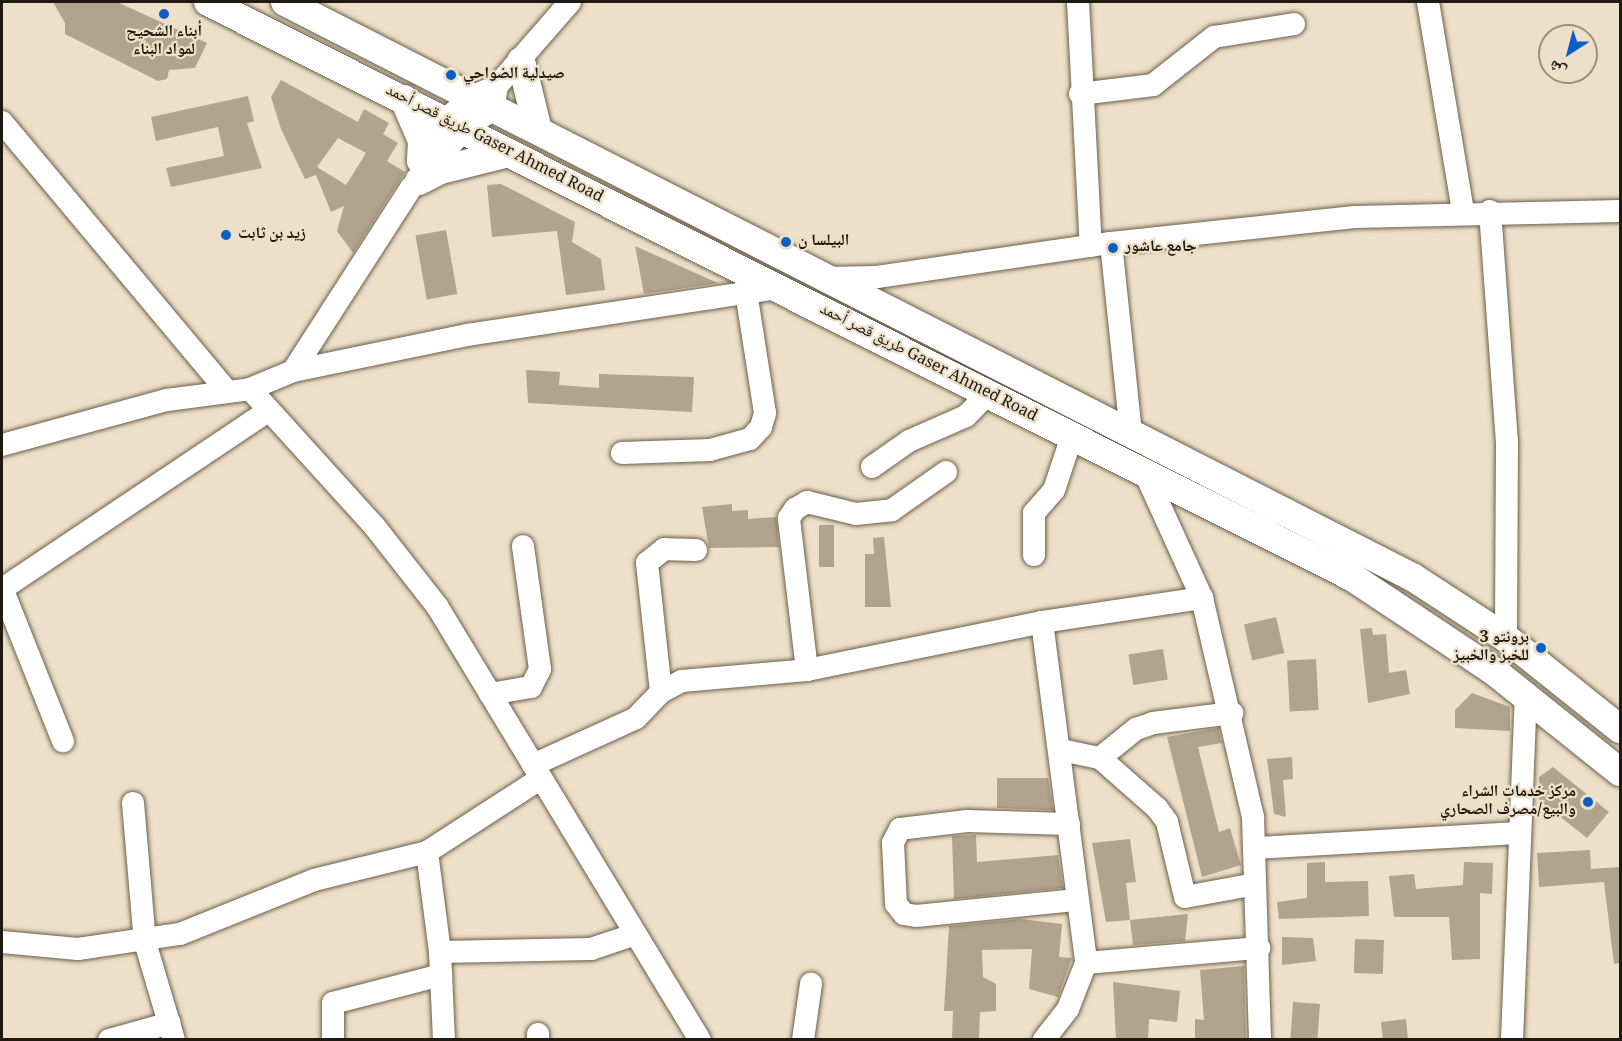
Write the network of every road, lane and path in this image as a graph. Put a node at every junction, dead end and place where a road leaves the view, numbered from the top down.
1 (208, 2) edge
2 (285, 2) edge
3 (570, 2) edge
4 (1078, 2) edge
5 (1428, 2) edge
6 (1294, 24) dead end
7 (521, 61) junction
8 (1080, 94) junction
9 (487, 97) junction
10 (404, 99) junction
11 (2, 122) edge
12 (454, 125) junction
13 (538, 130) junction
14 (508, 153) junction
15 (417, 177) junction
16 (1464, 210) junction
17 (1490, 211) junction
18 (1620, 211) edge
19 (1101, 244) junction
20 (825, 278) junction
21 (777, 288) junction
22 (746, 292) junction
23 (292, 371) junction
24 (250, 389) junction
25 (226, 390) junction
26 (988, 394) junction
27 (269, 410) junction
28 (1131, 434) junction
29 (1072, 436) junction
30 (2, 445) edge
31 (622, 453) dead end
32 (872, 467) dead end
33 (946, 472) dead end
34 (1145, 473) junction
35 (523, 546) dead end
36 (696, 550) dead end
37 (1034, 555) dead end
38 (2, 589) edge
39 (1202, 598) junction
40 (1042, 622) junction
41 (1506, 638) junction
42 (807, 670) junction
43 (661, 692) junction
44 (490, 694) junction
45 (1526, 695) junction
46 (1232, 713) junction
47 (1620, 729) edge
48 (63, 741) dead end
49 (1061, 750) junction
50 (1101, 758) junction
51 (537, 772) junction
52 (1620, 772) edge
53 (133, 803) dead end
54 (1069, 824) junction
55 (1520, 833) junction
56 (1256, 848) junction
57 (427, 852) junction
58 (1255, 884) junction
59 (1077, 900) junction
60 (636, 934) junction
61 (2, 942) edge
62 (144, 942) junction
63 (1259, 948) junction
64 (441, 952) junction
65 (1086, 963) junction
66 (441, 975) junction
67 (811, 984) dead end
68 (172, 1031) edge
69 (109, 1040) edge
70 (333, 1040) edge
71 (444, 1040) edge
72 (700, 1040) edge
73 (803, 1040) edge
74 (1044, 1040) edge
75 (1260, 1040) edge
76 (1512, 1040) edge

1 - 10 main road, طريق قصر أحمد Gaser Ahmed Road
2 - 9 main road, طريق قصر أحمد Gaser Ahmed Road
3 - 7 street
4 - 8 street
5 - 16 street
6 - 8 street
7 - 9 street
7 - 13 main road
8 - 19 street
9 - 12 street
9 - 13 main road, طريق قصر أحمد Gaser Ahmed Road
10 - 12 main road, طريق قصر أحمد Gaser Ahmed Road
10 - 15 main road
11 - 25 street
12 - 14 main road, طريق قصر أحمد Gaser Ahmed Road
12 - 15 street
13 - 20 main road, طريق قصر أحمد Gaser Ahmed Road
14 - 15 main road
14 - 21 main road, طريق قصر أحمد Gaser Ahmed Road
15 - 23 street
16 - 17 street
16 - 19 street
17 - 18 street
17 - 41 street
19 - 20 street
19 - 28 street
20 - 28 main road, طريق قصر أحمد Gaser Ahmed Road
21 - 22 street
21 - 26 main road, طريق قصر أحمد Gaser Ahmed Road
22 - 23 street
22 - 31 street
23 - 24 street
24 - 25 street
24 - 27 street
25 - 30 street
26 - 29 main road, طريق قصر أحمد Gaser Ahmed Road
26 - 32 street
27 - 38 street
27 - 44 street
28 - 41 main road, طريق قصر أحمد Gaser Ahmed Road
29 - 34 main road, طريق قصر أحمد Gaser Ahmed Road
29 - 37 street
33 - 42 street
34 - 39 street
34 - 45 main road, طريق قصر أحمد Gaser Ahmed Road
35 - 44 street
36 - 43 street
38 - 48 street
39 - 40 street
39 - 46 street
40 - 42 street
40 - 49 street
41 - 47 main road, طريق قصر أحمد Gaser Ahmed Road
42 - 43 street
43 - 51 street
44 - 51 street
45 - 52 main road, طريق قصر أحمد Gaser Ahmed Road
45 - 55 street
46 - 50 street
46 - 56 street
49 - 50 street
49 - 54 street
50 - 58 street
51 - 57 street
51 - 60 street
53 - 62 street
54 - 59 street
54 - 59 street
55 - 56 street
55 - 76 street
56 - 58 street
57 - 62 street
57 - 64 street
58 - 63 street
59 - 65 street
60 - 64 street
60 - 72 street
61 - 62 street
62 - 68 street
63 - 65 street
63 - 75 street
64 - 66 street
65 - 74 street
66 - 70 street
66 - 71 street
67 - 73 street
68 - 69 street

